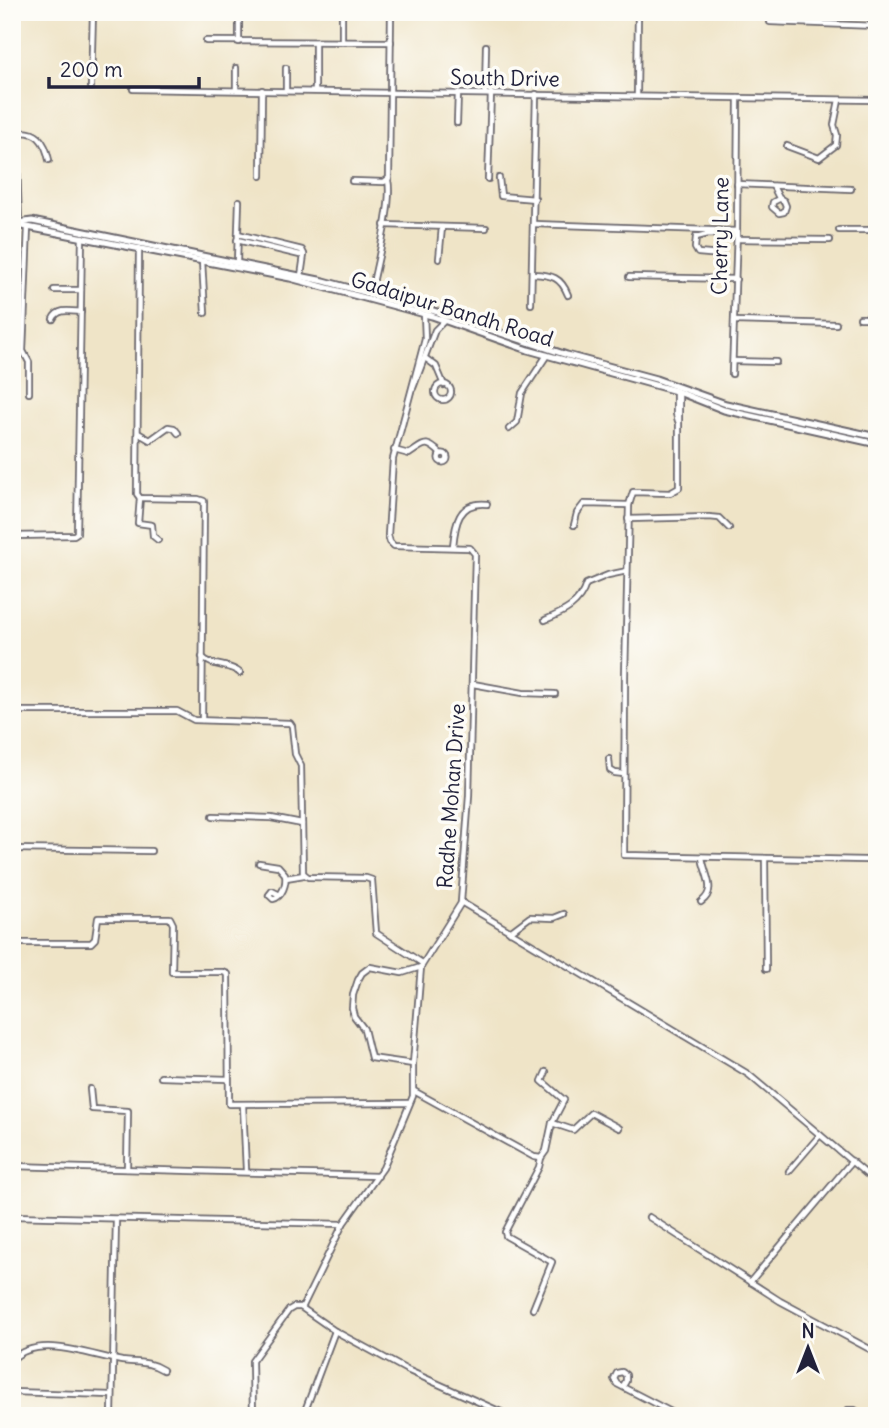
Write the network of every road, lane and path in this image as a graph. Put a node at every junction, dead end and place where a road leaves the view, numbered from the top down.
1 (93, 12) edge
2 (239, 12) edge
3 (342, 12) edge
4 (391, 12) edge
5 (638, 12) edge
6 (770, 22) dead end
7 (877, 26) edge
8 (206, 41) dead end
9 (239, 42) junction
10 (315, 42) junction
11 (342, 42) junction
12 (391, 42) junction
13 (486, 47) dead end
14 (236, 68) dead end
15 (286, 68) dead end
16 (91, 86) dead end
17 (133, 89) dead end
18 (236, 90) junction
19 (262, 90) junction
20 (286, 91) junction
21 (315, 91) junction
22 (390, 91) junction
23 (458, 93) junction
24 (488, 93) junction
25 (536, 94) junction
26 (637, 95) junction
27 (738, 98) junction
28 (839, 100) junction
29 (877, 100) edge
30 (457, 123) dead end
31 (12, 126) edge
32 (16, 134) junction
33 (787, 146) dead end
34 (49, 160) dead end
35 (15, 170) edge
36 (261, 176) dead end
37 (499, 178) dead end
38 (488, 179) dead end
39 (388, 180) junction
40 (352, 181) dead end
41 (737, 184) junction
42 (772, 186) junction
43 (851, 189) dead end
44 (535, 199) junction
45 (779, 199) dead end
46 (239, 201) dead end
47 (15, 223) edge
48 (534, 224) junction
49 (384, 225) junction
50 (28, 227) junction
51 (442, 227) junction
52 (486, 228) dead end
53 (839, 230) dead end
54 (877, 230) edge
55 (737, 235) junction
56 (82, 236) junction
57 (237, 237) junction
58 (830, 240) dead end
59 (139, 248) junction
60 (721, 255) dead end
61 (439, 258) dead end
62 (202, 261) junction
63 (237, 261) junction
64 (533, 274) junction
65 (302, 275) junction
66 (629, 277) dead end
67 (736, 279) junction
68 (54, 290) dead end
69 (81, 290) junction
70 (370, 293) junction
71 (568, 295) dead end
72 (531, 304) dead end
73 (81, 312) junction
74 (205, 313) dead end
75 (424, 314) junction
76 (860, 318) dead end
77 (877, 318) edge
78 (53, 319) dead end
79 (444, 321) junction
80 (734, 321) junction
81 (836, 324) dead end
82 (547, 355) junction
83 (425, 358) junction
84 (733, 361) junction
85 (776, 362) dead end
86 (732, 374) dead end
87 (444, 385) dead end
88 (410, 392) junction
89 (678, 392) junction
90 (29, 393) dead end
91 (509, 429) dead end
92 (137, 432) junction
93 (178, 433) dead end
94 (877, 437) edge
95 (877, 444) edge
96 (394, 450) junction
97 (441, 454) dead end
98 (140, 498) junction
99 (487, 504) dead end
100 (629, 505) junction
101 (628, 519) junction
102 (574, 525) dead end
103 (729, 528) dead end
104 (12, 536) edge
105 (158, 540) dead end
106 (453, 546) junction
107 (627, 571) junction
108 (545, 620) dead end
109 (201, 656) junction
110 (240, 673) dead end
111 (877, 681) edge
112 (473, 684) junction
113 (877, 689) edge
114 (555, 694) dead end
115 (12, 711) edge
116 (202, 720) junction
117 (609, 759) dead end
118 (624, 774) junction
119 (213, 816) dead end
120 (302, 824) junction
121 (12, 849) edge
122 (151, 851) dead end
123 (702, 857) junction
124 (765, 858) junction
125 (259, 863) dead end
126 (305, 875) junction
127 (286, 878) junction
128 (278, 894) dead end
129 (701, 902) dead end
130 (461, 903) junction
131 (564, 914) dead end
132 (510, 932) junction
133 (12, 943) edge
134 (422, 965) junction
135 (765, 969) dead end
136 (413, 1064) junction
137 (547, 1072) dead end
138 (161, 1077) dead end
139 (228, 1079) junction
140 (90, 1089) dead end
141 (414, 1091) junction
142 (408, 1103) junction
143 (243, 1105) junction
144 (552, 1123) junction
145 (619, 1128) dead end
146 (820, 1135) junction
147 (541, 1158) junction
148 (852, 1161) junction
149 (12, 1166) edge
150 (127, 1169) junction
151 (246, 1170) junction
152 (789, 1171) dead end
153 (379, 1176) junction
154 (877, 1182) edge
155 (12, 1216) edge
156 (649, 1217) dead end
157 (116, 1219) junction
158 (343, 1224) junction
159 (750, 1282) junction
160 (302, 1307) junction
161 (533, 1309) dead end
162 (335, 1331) junction
163 (877, 1353) edge
164 (114, 1359) junction
165 (12, 1360) edge
166 (163, 1370) dead end
167 (623, 1386) dead end
168 (12, 1392) edge
169 (112, 1395) junction
170 (848, 1410) dead end
171 (112, 1416) edge
172 (253, 1416) edge
173 (303, 1416) edge
174 (510, 1416) edge
175 (679, 1416) edge
176 (864, 1416) edge

1 - 16 street
2 - 9 street
3 - 11 street
4 - 12 street
5 - 26 street
6 - 7 street
8 - 9 street
9 - 10 street
10 - 11 street
10 - 21 street
11 - 12 street
12 - 22 street
13 - 24 street
14 - 18 street
15 - 20 street
17 - 18 street, South Drive
18 - 19 street, South Drive
19 - 20 street, South Drive
19 - 36 street
20 - 21 street, South Drive
21 - 22 street, South Drive
22 - 23 street, South Drive
22 - 39 street
23 - 24 street, South Drive
23 - 30 street
24 - 25 street, South Drive
24 - 38 street
25 - 26 street, South Drive
25 - 44 street
26 - 27 street, South Drive
27 - 28 street, South Drive
27 - 41 street, Cherry Lane
28 - 29 street, South Drive
28 - 33 street
31 - 32 street
32 - 34 street
32 - 35 street
35 - 47 street
37 - 44 street
39 - 40 street
39 - 49 street
41 - 42 street
41 - 55 street, Cherry Lane
42 - 43 street
42 - 45 street
44 - 48 street
46 - 57 street
47 - 50 street, Gadaipur Bandh Road
47 - 63 street
48 - 55 street
48 - 64 street
49 - 51 street
49 - 70 street
50 - 56 street, Gadaipur Bandh Road
50 - 90 street
51 - 52 street
51 - 61 street
53 - 54 street
55 - 58 street
55 - 60 street
55 - 67 street, Cherry Lane
56 - 59 street, Gadaipur Bandh Road
56 - 69 street
57 - 63 street
57 - 65 street
59 - 62 street, Gadaipur Bandh Road
59 - 92 street
62 - 74 street
62 - 75 street, Gadaipur Bandh Road
63 - 65 street
64 - 71 street
64 - 72 street
65 - 70 street
66 - 67 street
67 - 80 street, Cherry Lane
68 - 69 street
69 - 73 street
70 - 94 street
73 - 78 street
73 - 104 street
75 - 79 street, Gadaipur Bandh Road
75 - 88 street
76 - 77 street
79 - 82 street, Gadaipur Bandh Road
79 - 83 street
80 - 81 street
80 - 84 street, Cherry Lane
82 - 89 street, Gadaipur Bandh Road
82 - 91 street
83 - 87 street
83 - 88 street
84 - 85 street
84 - 86 street, Cherry Lane
88 - 96 street
89 - 95 street, Gadaipur Bandh Road
89 - 100 street
92 - 93 street
92 - 98 street
96 - 97 street
96 - 106 street
98 - 105 street
98 - 109 street
99 - 106 street
100 - 101 street
100 - 102 street
101 - 103 street
101 - 107 street
106 - 112 street, Radhe Mohan Drive
107 - 108 street
107 - 118 street
109 - 110 street
109 - 116 street
111 - 113 street
112 - 114 street
112 - 130 street, Radhe Mohan Drive
113 - 124 street
115 - 116 street
116 - 120 street
117 - 118 street
118 - 123 street
119 - 120 street
120 - 126 street
121 - 122 street
123 - 124 street
123 - 129 street
124 - 135 street
125 - 127 street
126 - 127 street
126 - 134 street
127 - 128 street
130 - 132 street, Radhe Mohan Drive
130 - 134 street
131 - 132 street
132 - 146 street, Radhe Mohan Drive
133 - 139 street
134 - 136 street
134 - 136 street
136 - 141 street
137 - 144 street
138 - 139 street
139 - 143 street
140 - 150 street
141 - 142 street
141 - 147 street
142 - 143 street
142 - 153 street
143 - 151 street
144 - 145 street
144 - 147 street
146 - 148 street, Radhe Mohan Drive
146 - 152 street
147 - 161 street
148 - 154 street, Radhe Mohan Drive
148 - 159 street
149 - 150 street
150 - 151 street
151 - 153 street
153 - 158 street
155 - 157 street
156 - 159 street
157 - 158 street
157 - 164 street
158 - 160 street
159 - 163 street
160 - 162 street
160 - 172 street
162 - 173 street
162 - 174 street
164 - 165 street
164 - 166 street
164 - 169 street
167 - 175 street
168 - 169 street
169 - 171 street
170 - 176 street

